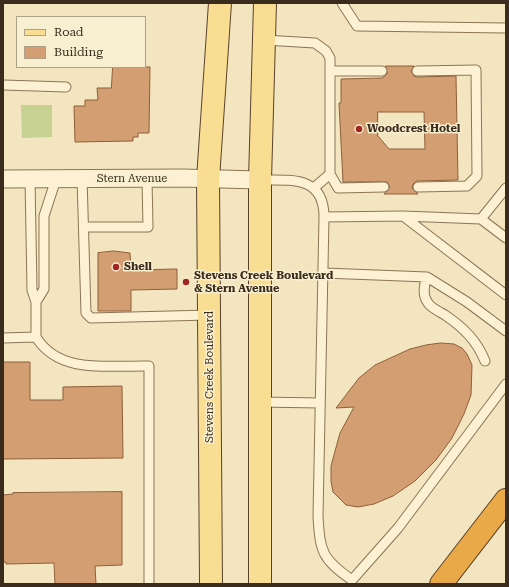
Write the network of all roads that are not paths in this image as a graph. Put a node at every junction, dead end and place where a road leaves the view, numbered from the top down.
1 (220, 3) edge
2 (265, 3) edge
3 (342, 3) edge
4 (506, 28) edge
5 (264, 40) junction
6 (330, 71) junction
7 (382, 71) dead end
8 (417, 71) dead end
9 (3, 85) edge
10 (66, 87) dead end
11 (330, 174) junction
12 (82, 178) junction
13 (3, 179) edge
14 (30, 179) junction
15 (56, 179) junction
16 (147, 179) junction
17 (208, 179) junction
18 (260, 180) junction
19 (315, 187) junction
20 (384, 187) dead end
21 (418, 187) dead end
22 (506, 188) edge
23 (403, 216) junction
24 (324, 217) junction
25 (481, 219) junction
26 (84, 227) junction
27 (506, 238) edge
28 (324, 273) junction
29 (426, 276) junction
30 (506, 296) edge
31 (36, 302) junction
32 (209, 315) junction
33 (506, 331) edge
34 (36, 337) junction
35 (3, 338) edge
36 (485, 361) dead end
37 (506, 384) edge
38 (259, 402) junction
39 (320, 403) junction
40 (506, 500) edge
41 (149, 584) edge
42 (211, 584) edge
43 (260, 584) edge
44 (441, 584) edge

1 - 17 main road, Stevens Creek Boulevard
2 - 5 main road
3 - 4 lane
5 - 6 lane
5 - 18 main road
6 - 7 lane
6 - 11 lane
8 - 21 lane
9 - 10 lane
11 - 19 lane
11 - 20 lane
12 - 15 street, Stern Avenue
12 - 16 street, Stern Avenue
12 - 26 lane
13 - 14 street, Stern Avenue
14 - 15 street, Stern Avenue
14 - 31 lane
15 - 31 lane
16 - 17 street, Stern Avenue
16 - 26 lane
17 - 18 street, Stern Avenue
17 - 32 main road, Stevens Creek Boulevard
18 - 19 lane
18 - 38 main road
19 - 24 lane
22 - 25 lane
23 - 24 lane
23 - 25 lane
23 - 30 lane
24 - 28 lane
25 - 27 lane
26 - 32 lane
28 - 29 lane
28 - 39 lane
29 - 33 lane
29 - 36 lane
31 - 34 lane
32 - 42 main road, Stevens Creek Boulevard
34 - 35 lane
34 - 41 lane
37 - 39 lane
38 - 39 lane
38 - 43 main road
40 - 44 highway

